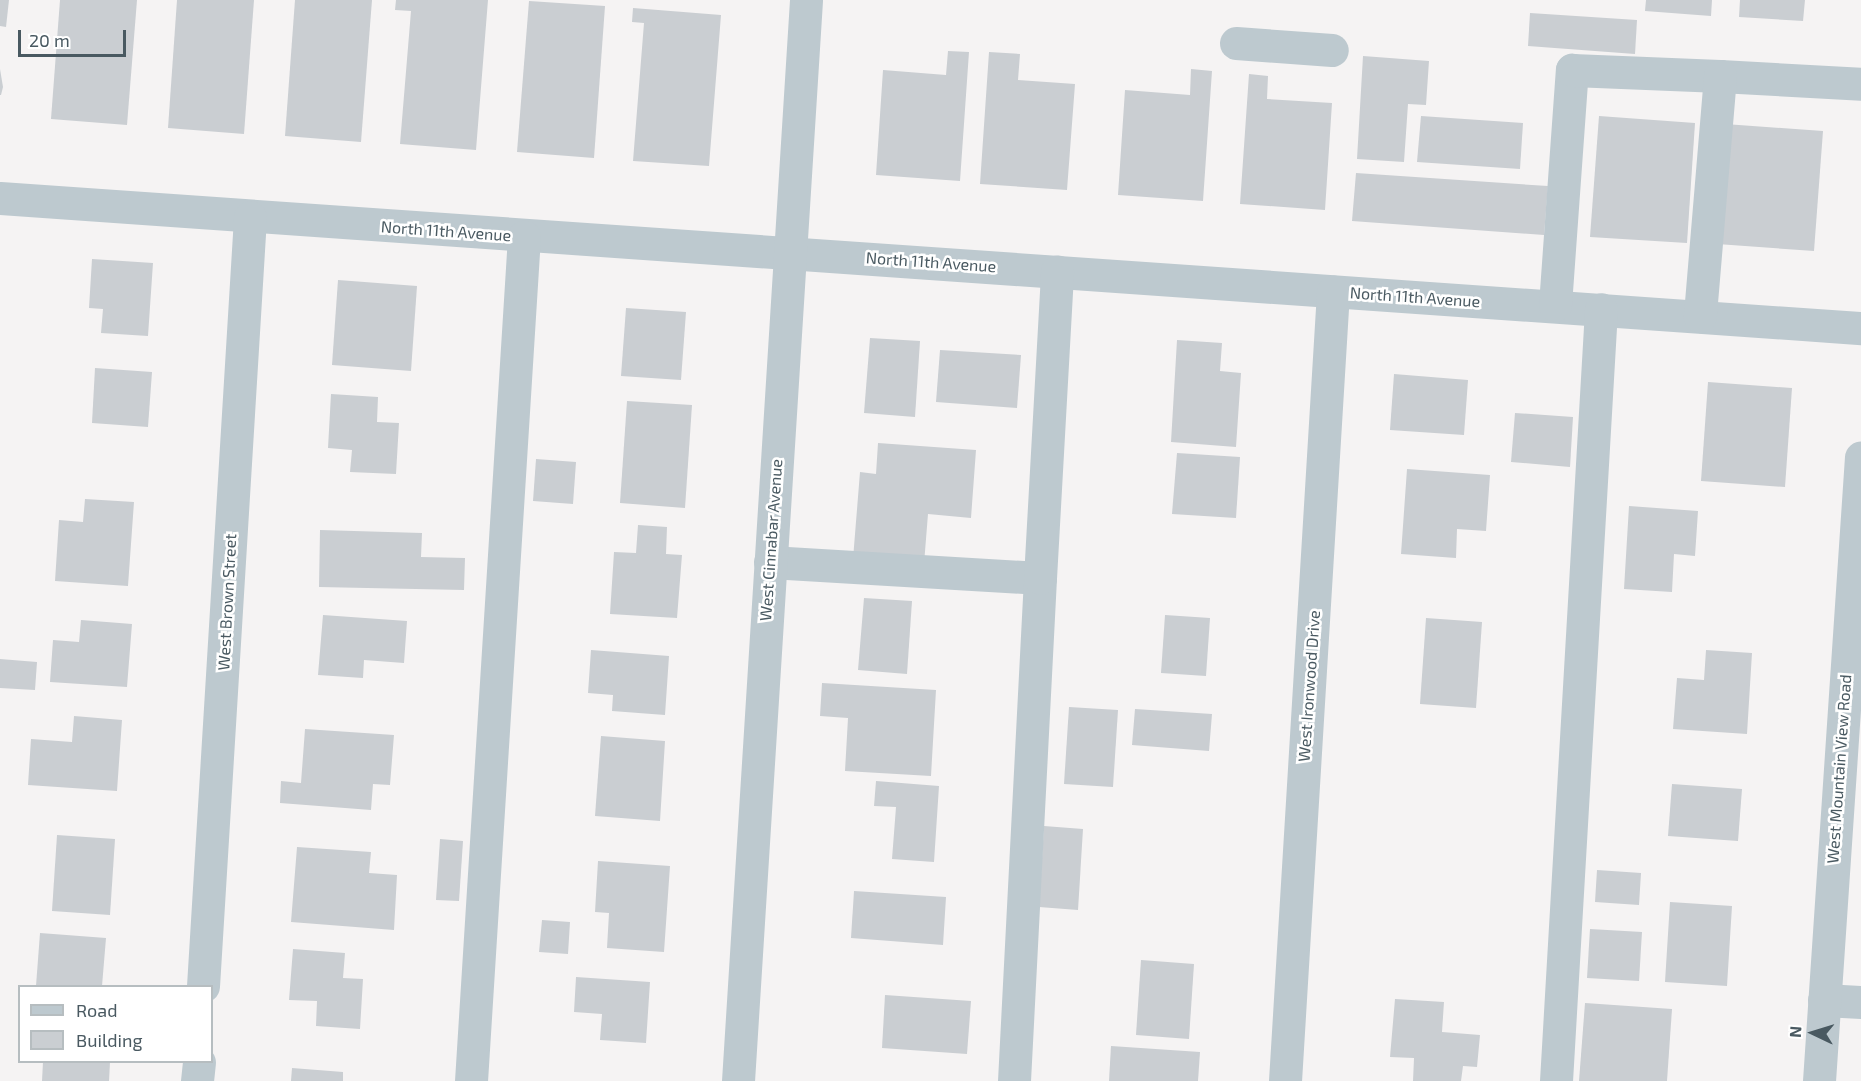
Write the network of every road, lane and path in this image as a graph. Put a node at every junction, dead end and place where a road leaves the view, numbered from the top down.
1 (806, 0) edge
2 (1236, 43) dead end
3 (1332, 50) dead end
4 (1720, 76) junction
5 (1861, 84) edge
6 (0, 198) edge
7 (250, 217) junction
8 (524, 237) junction
9 (790, 252) junction
10 (1057, 271) junction
11 (1334, 291) junction
12 (1555, 305) junction
13 (1602, 309) junction
14 (1700, 316) junction
15 (1861, 328) edge
16 (1861, 457) edge
17 (770, 562) junction
18 (1040, 578) junction
19 (1850, 778) edge
20 (203, 985) edge
21 (1824, 1000) junction
22 (1861, 1002) edge
23 (199, 1063) edge
24 (198, 1081) edge
25 (471, 1081) edge
26 (738, 1081) edge
27 (1014, 1081) edge
28 (1285, 1081) edge
29 (1556, 1081) edge
30 (1819, 1081) edge

1 - 9 street, West Cinnabar Avenue
2 - 3 street
4 - 5 street
4 - 12 street
4 - 14 street
6 - 7 street, North 11th Avenue
7 - 8 street, North 11th Avenue
7 - 20 street, West Brown Street
8 - 9 street, North 11th Avenue
8 - 25 street
9 - 10 street, North 11th Avenue
9 - 17 street, West Cinnabar Avenue
10 - 11 street, North 11th Avenue
10 - 18 street
11 - 12 street, North 11th Avenue
11 - 28 street, West Ironwood Drive
12 - 13 street, North 11th Avenue
13 - 14 street, North 11th Avenue
13 - 29 street
14 - 15 street, North 11th Avenue
16 - 19 street, West Mountain View Road
17 - 18 street
17 - 26 street, West Cinnabar Avenue
18 - 27 street
19 - 21 street, West Mountain View Road
21 - 22 street
21 - 30 street, West Mountain View Road
23 - 24 street

